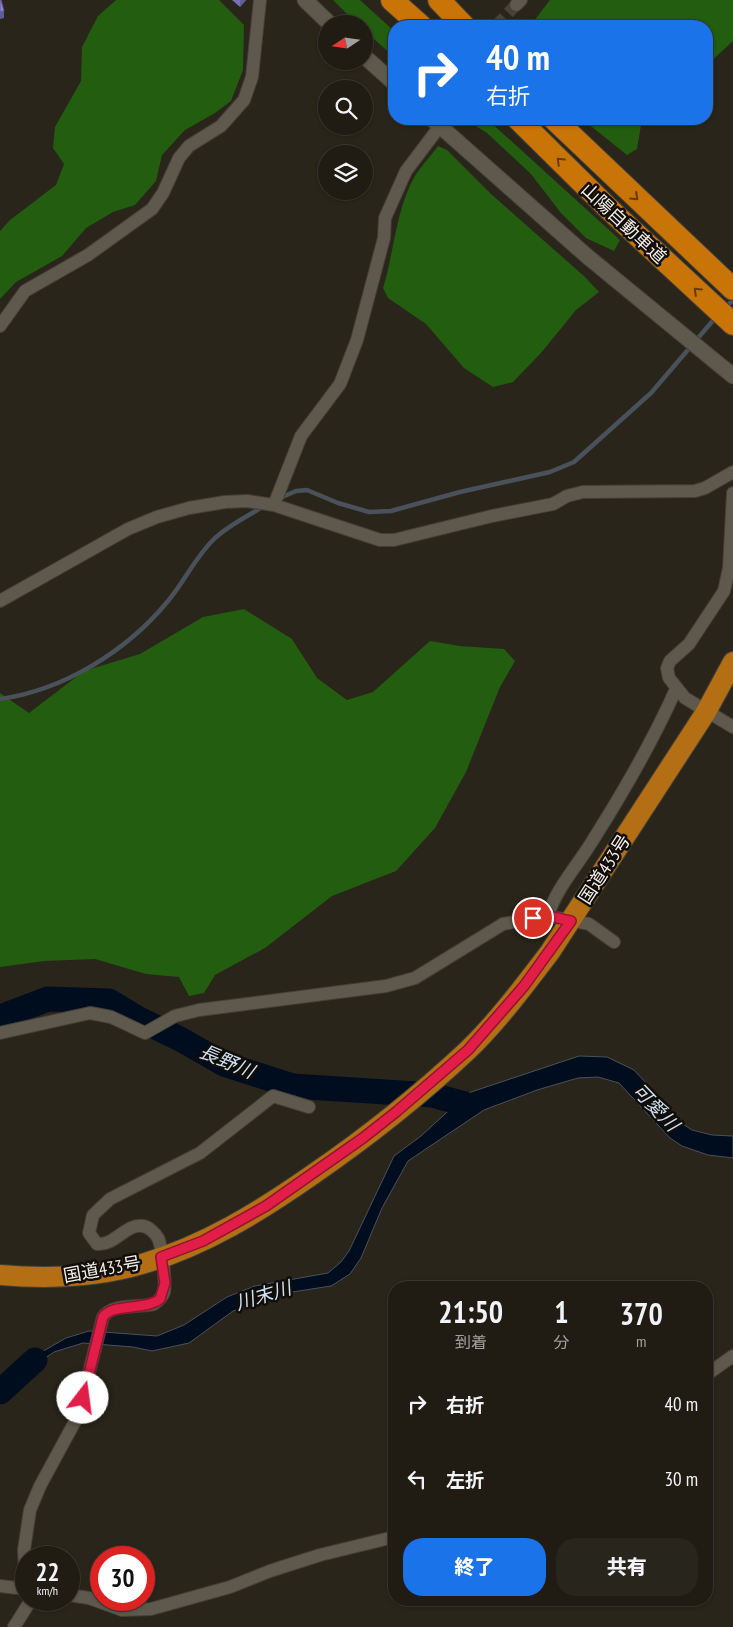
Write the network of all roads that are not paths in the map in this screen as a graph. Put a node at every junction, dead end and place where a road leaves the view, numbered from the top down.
1 (260, 0) edge
2 (305, 0) edge
3 (392, 0) edge
4 (405, 0) edge
5 (440, 0) edge
6 (321, 15) edge
7 (414, 20) edge
8 (424, 20) edge
9 (458, 20) edge
10 (373, 64) edge
11 (388, 78) edge
12 (434, 125) edge
13 (439, 125) edge
14 (524, 125) edge
15 (560, 125) edge
16 (733, 289) edge
17 (733, 324) edge
18 (0, 326) edge
19 (733, 376) edge
20 (733, 472) edge
21 (733, 493) edge
22 (274, 505) junction
23 (0, 600) edge
24 (733, 662) edge
25 (733, 672) edge
26 (676, 689) junction
27 (708, 709) junction
28 (733, 727) edge
29 (548, 916) junction
30 (571, 921) junction
31 (614, 942) dead end
32 (0, 1034) edge
33 (309, 1107) dead end
34 (161, 1257) junction
35 (0, 1275) edge
36 (733, 1356) edge
37 (713, 1370) edge
38 (388, 1538) edge
39 (0, 1586) edge
40 (80, 1597) edge
41 (24, 1611) edge
42 (14, 1627) edge

1 - 18 street
2 - 6 street
3 - 7 highway
4 - 8 highway
5 - 9 highway
10 - 11 street
12 - 22 street
13 - 19 street
17 -> 14 highway, 山陽自動車道
15 -> 16 highway, 山陽自動車道
20 - 22 street
21 - 26 street
22 - 23 street
24 - 27 highway, 国道433号
25 - 27 highway, 国道433号
26 - 27 street
26 - 29 street
27 - 28 street
27 - 30 highway, 国道433号
29 - 30 street
29 - 32 street
30 - 31 street
30 - 34 highway, 国道433号
33 - 34 street
34 - 35 highway, 国道433号
34 - 39 street
36 - 37 street
38 - 40 street
41 - 42 street

